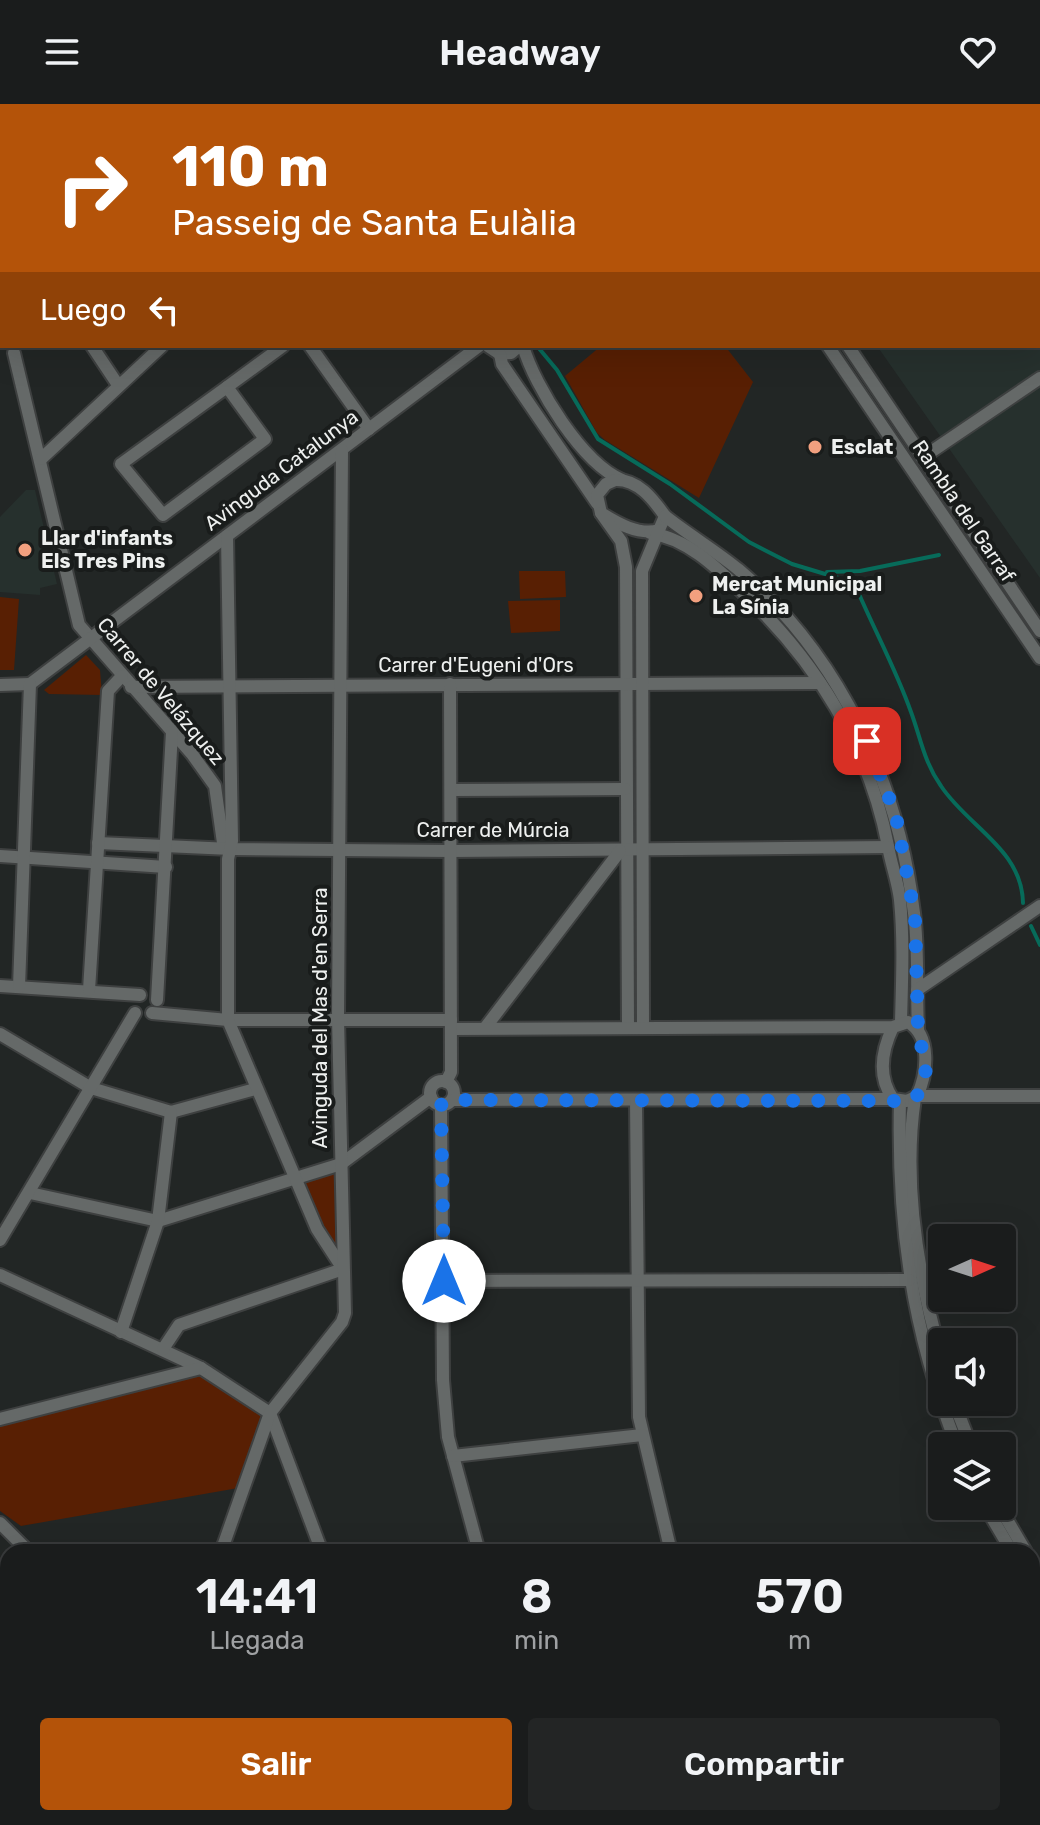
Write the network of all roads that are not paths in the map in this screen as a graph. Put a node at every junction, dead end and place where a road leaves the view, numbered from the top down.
1 (93, 348) edge
2 (160, 348) edge
3 (280, 348) edge
4 (311, 348) edge
5 (476, 348) edge
6 (491, 348) edge
7 (518, 348) edge
8 (522, 348) edge
9 (829, 348) edge
10 (849, 348) edge
11 (16, 350) edge
12 (500, 354) junction
13 (0, 362) edge
14 (1040, 378) edge
15 (118, 385) junction
16 (227, 387) junction
17 (369, 429) junction
18 (342, 450) junction
19 (922, 458) junction
20 (41, 459) junction
21 (622, 480) junction
22 (599, 508) junction
23 (665, 516) junction
24 (656, 532) junction
25 (227, 536) junction
26 (1040, 630) edge
27 (90, 639) junction
28 (1040, 658) edge
29 (122, 676) junction
30 (820, 683) junction
31 (30, 684) junction
32 (450, 684) junction
33 (0, 685) edge
34 (228, 685) junction
35 (340, 685) junction
36 (625, 686) junction
37 (642, 686) junction
38 (131, 687) junction
39 (172, 732) junction
40 (625, 789) junction
41 (451, 790) junction
42 (98, 843) junction
43 (168, 846) junction
44 (888, 847) junction
45 (231, 849) junction
46 (340, 850) junction
47 (622, 850) junction
48 (640, 850) junction
49 (451, 851) junction
50 (0, 856) edge
51 (22, 857) junction
52 (97, 862) junction
53 (166, 867) junction
54 (1040, 906) edge
55 (0, 986) edge
56 (19, 987) junction
57 (89, 990) junction
58 (917, 990) junction
59 (140, 995) junction
60 (157, 1000) junction
61 (135, 1013) junction
62 (152, 1013) junction
63 (338, 1019) junction
64 (228, 1020) junction
65 (451, 1024) junction
66 (897, 1025) junction
67 (643, 1026) junction
68 (628, 1027) junction
69 (485, 1028) junction
70 (918, 1029) junction
71 (0, 1034) edge
72 (446, 1082) junction
73 (91, 1088) junction
74 (255, 1089) junction
75 (1040, 1096) edge
76 (916, 1097) junction
77 (636, 1100) junction
78 (896, 1100) junction
79 (441, 1101) junction
80 (171, 1112) junction
81 (341, 1164) junction
82 (295, 1178) junction
83 (30, 1193) junction
84 (158, 1221) junction
85 (0, 1240) edge
86 (343, 1269) junction
87 (0, 1275) edge
88 (909, 1280) junction
89 (444, 1281) junction
90 (637, 1281) junction
91 (933, 1328) edge
92 (121, 1332) junction
93 (163, 1349) junction
94 (201, 1368) junction
95 (270, 1413) junction
96 (0, 1419) edge
97 (952, 1432) edge
98 (642, 1435) junction
99 (453, 1456) junction
100 (993, 1520) edge
101 (1007, 1520) edge
102 (0, 1523) edge
103 (21, 1544) edge
104 (224, 1544) edge
105 (319, 1544) edge
106 (477, 1544) edge
107 (669, 1544) edge
108 (1007, 1544) edge
109 (1021, 1544) edge

1 - 15 street
2 - 15 street
3 - 16 street
4 - 17 street
5 - 17 street, Avinguda Catalunya
6 - 12 street
7 - 12 street
8 - 21 street
9 - 28 street, Rambla del Garraf
10 - 19 street, Rambla del Garraf
11 - 13 street
11 - 20 street, Carrer de Velázquez
12 - 22 street
14 - 19 street
15 - 20 street
16 - 16 street
17 - 18 street, Avinguda Catalunya
18 - 25 street, Avinguda Catalunya
18 - 35 street, Avinguda del Mas d'en Serra
19 - 26 street, Rambla del Garraf
20 - 27 street, Carrer de Velázquez
21 - 22 street
21 - 23 street
22 - 24 street
22 - 36 street
23 - 24 street
23 - 58 street
24 - 30 street
24 - 37 street
25 - 27 street, Avinguda Catalunya
25 - 34 street
27 - 29 street, Carrer de Velázquez
27 - 31 street, Avinguda Catalunya
29 - 38 street, Carrer de Velázquez
29 - 42 street
30 - 37 street, Carrer d'Eugeni d'Ors
30 - 44 street
31 - 33 street
31 - 51 street
32 - 35 street, Carrer d'Eugeni d'Ors
32 - 36 street, Carrer d'Eugeni d'Ors
32 - 41 street
34 - 35 street, Carrer d'Eugeni d'Ors
34 - 38 street, Carrer d'Eugeni d'Ors
34 - 45 street
35 - 46 street, Avinguda del Mas d'en Serra
36 - 37 street, Carrer d'Eugeni d'Ors
36 - 40 street
37 - 48 street
38 - 39 street, Carrer de Velázquez
39 - 43 street
39 - 45 street, Carrer de Velázquez
40 - 41 street
40 - 47 street
41 - 49 street
42 - 43 street, Carrer de Múrcia
42 - 52 street
43 - 45 street, Carrer de Múrcia
43 - 53 street
44 - 48 street, Carrer de Múrcia
44 - 66 street
45 - 46 street, Carrer de Múrcia
45 - 64 street, Carrer de Velázquez
46 - 49 street, Carrer de Múrcia
46 - 63 street, Avinguda del Mas d'en Serra
47 - 48 street, Carrer de Múrcia
47 - 49 street, Carrer de Múrcia
47 - 68 street
47 - 69 street
48 - 67 street
49 - 65 street
50 - 51 street
51 - 52 street
51 - 56 street
52 - 53 street
52 - 57 street
53 - 60 street
54 - 58 street
55 - 56 street
56 - 57 street
57 - 59 street
58 - 70 street
59 - 60 street
59 - 61 street
60 - 62 street
61 - 62 street
61 - 73 street
62 - 64 street
63 - 64 street
63 - 65 street
63 - 81 street, Avinguda del Mas d'en Serra
64 - 74 street, Carrer de Velázquez
65 - 69 street
65 - 72 street
66 - 67 street
66 - 70 street
66 - 78 street
67 - 68 street
68 - 69 street
70 - 76 street
71 - 73 street
72 - 79 street
72 - 79 street
73 - 80 street
73 - 83 street
74 - 80 street
74 - 82 street, Carrer de Velázquez
75 - 76 street
76 - 78 street
76 - 91 street
77 - 78 street
77 - 79 street
77 - 90 street
78 - 88 street
79 - 81 street
79 - 89 street
80 - 84 street
81 - 82 street
81 - 86 street, Avinguda del Mas d'en Serra
82 - 84 street
82 - 86 street, Carrer de Velázquez
83 - 84 street
83 - 85 street
84 - 92 street
86 - 93 street
86 - 95 street, Avinguda del Mas d'en Serra
87 - 92 street
88 - 90 street
88 - 97 street
89 - 90 street
89 - 99 street
90 - 98 street
92 - 93 street
93 - 94 street
94 - 95 street
94 - 96 street
95 - 104 street, Avinguda del Mas d'en Serra
95 - 105 street
98 - 99 street
98 - 107 street
99 - 106 street
100 - 108 street
101 - 109 street
102 - 103 street

